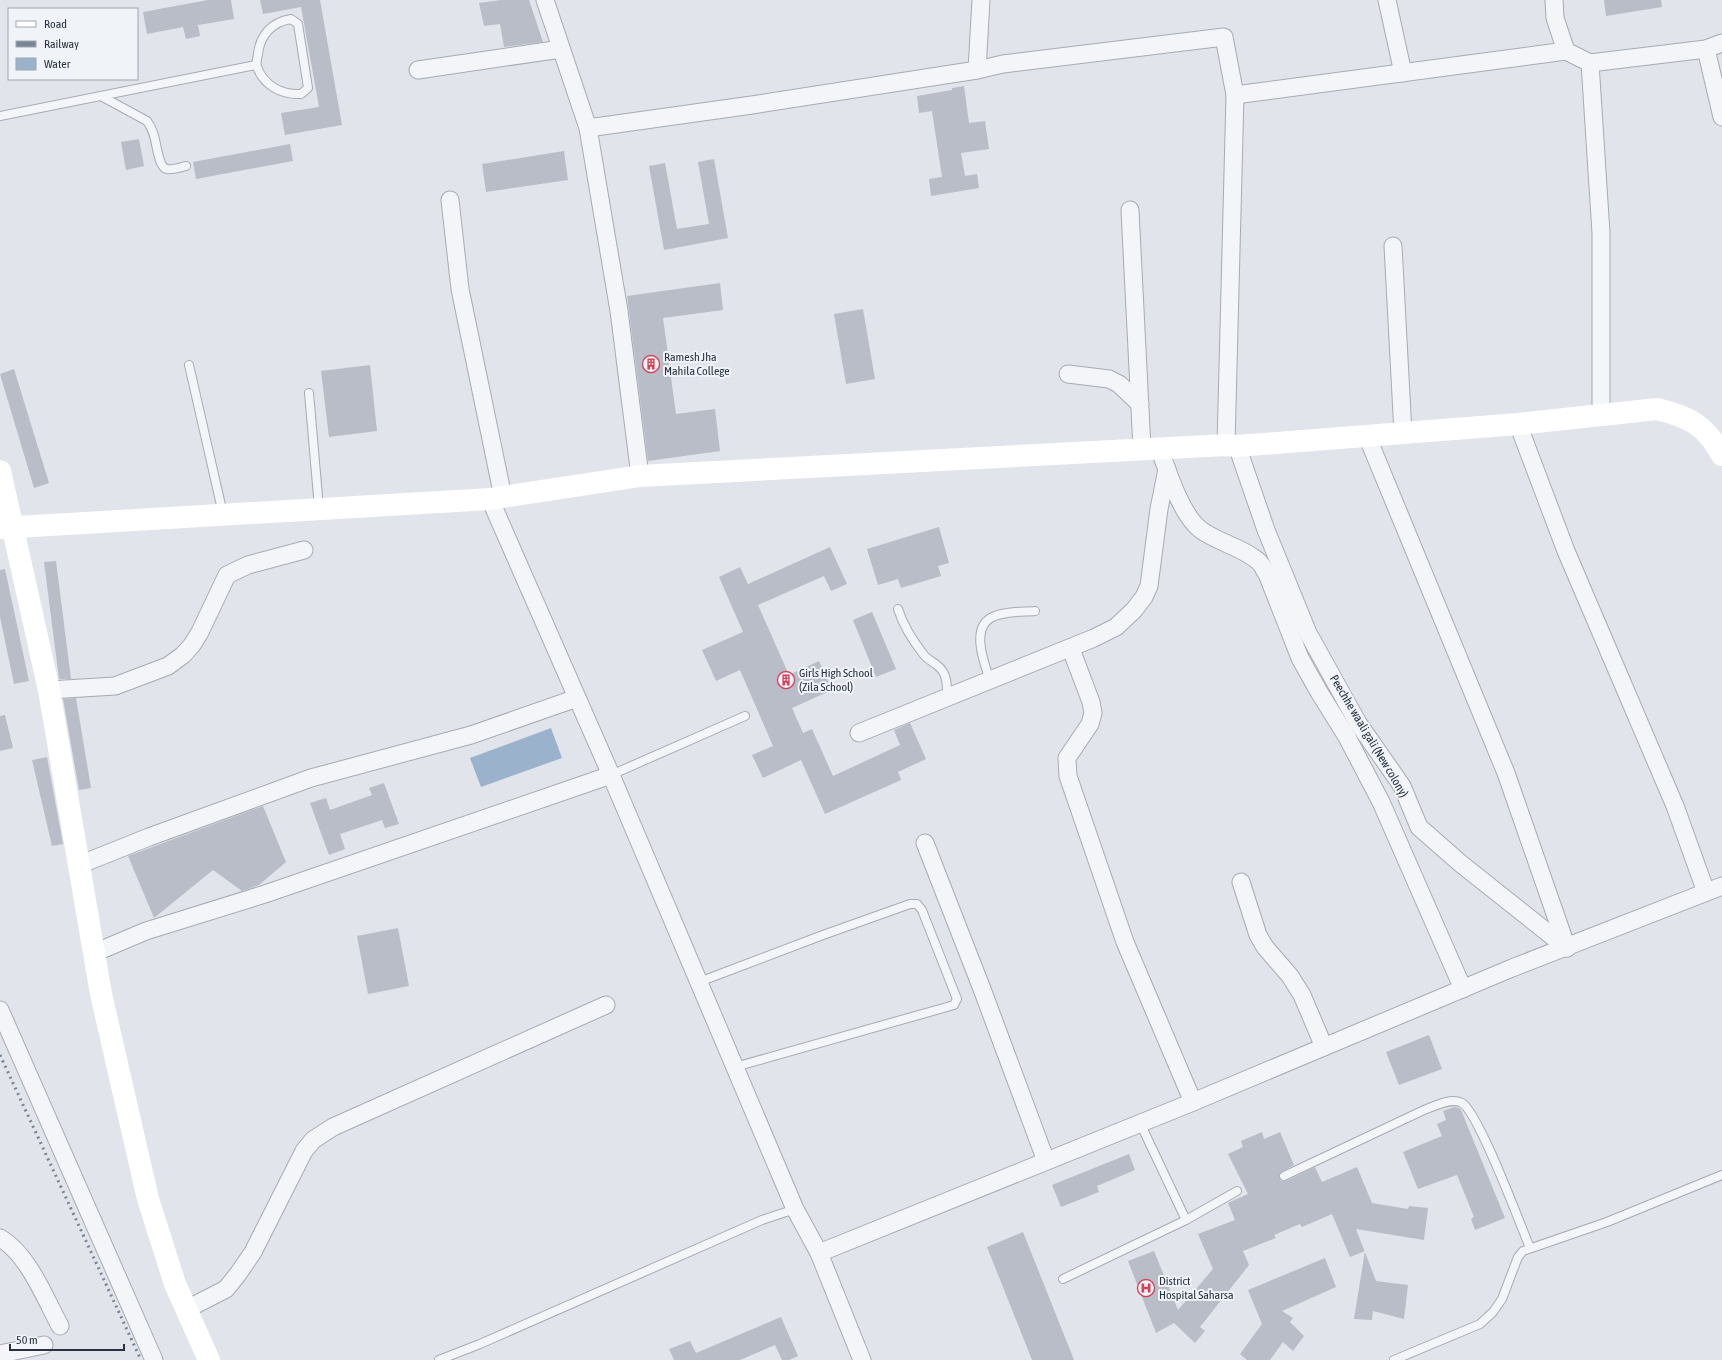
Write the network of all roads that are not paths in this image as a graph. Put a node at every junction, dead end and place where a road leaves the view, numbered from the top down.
1 (545, 0) edge
2 (981, 0) edge
3 (1387, 0) edge
4 (1554, 0) edge
5 (1722, 43) edge
6 (561, 49) junction
7 (1706, 49) junction
8 (1566, 52) junction
9 (1590, 63) junction
10 (256, 66) junction
11 (418, 70) dead end
12 (976, 70) junction
13 (1403, 73) junction
14 (1235, 95) junction
15 (101, 96) junction
16 (0, 116) edge
17 (1722, 116) edge
18 (588, 128) junction
19 (186, 166) dead end
20 (450, 200) dead end
21 (1130, 210) dead end
22 (1393, 246) dead end
23 (190, 365) dead end
24 (1068, 374) dead end
25 (309, 393) dead end
26 (1140, 404) junction
27 (1601, 415) junction
28 (1518, 424) junction
29 (1403, 433) junction
30 (1367, 436) junction
31 (1231, 445) junction
32 (1150, 449) junction
33 (1722, 455) edge
34 (1167, 469) junction
35 (0, 471) edge
36 (640, 476) junction
37 (497, 498) junction
38 (320, 509) junction
39 (224, 515) junction
40 (6, 528) edge
41 (304, 550) dead end
42 (898, 609) dead end
43 (1035, 611) dead end
44 (1071, 649) junction
45 (990, 680) junction
46 (49, 690) junction
47 (577, 698) junction
48 (947, 698) junction
49 (745, 716) dead end
50 (859, 733) dead end
51 (611, 775) junction
52 (925, 843) dead end
53 (79, 865) junction
54 (1241, 882) dead end
55 (1722, 886) edge
56 (1706, 892) junction
57 (1567, 948) junction
58 (94, 953) junction
59 (699, 982) junction
60 (1463, 989) junction
61 (606, 1005) dead end
62 (0, 1010) edge
63 (1324, 1047) junction
64 (735, 1067) junction
65 (1193, 1102) junction
66 (1140, 1123) junction
67 (1046, 1161) junction
68 (1722, 1175) edge
69 (1284, 1176) dead end
70 (1237, 1192) dead end
71 (795, 1209) junction
72 (1186, 1220) junction
73 (0, 1238) edge
74 (1530, 1248) junction
75 (819, 1253) junction
76 (1063, 1279) dead end
77 (187, 1309) junction
78 (60, 1326) dead end
79 (44, 1345) dead end
80 (0, 1354) edge
81 (154, 1360) edge
82 (209, 1360) edge
83 (439, 1360) edge
84 (862, 1360) edge
85 (1394, 1360) edge

1 - 6 street
2 - 12 street
3 - 13 street
4 - 8 street
5 - 7 street
6 - 11 street
6 - 18 street
7 - 9 street
7 - 17 street
8 - 9 street
8 - 13 street
9 - 27 street
10 - 10 lane
10 - 15 lane
12 - 14 street
12 - 18 street
13 - 14 street
14 - 31 street
15 - 16 lane
15 - 19 lane
18 - 36 street
20 - 37 street
21 - 26 street
22 - 29 street
23 - 39 lane
24 - 26 street
25 - 38 lane
26 - 32 street
27 - 28 street
27 - 33 street
28 - 29 street
28 - 56 street
29 - 30 street
30 - 31 street
30 - 57 street
31 - 32 street
31 - 57 street, Peechhe waali gali (New colony)
32 - 34 street
32 - 36 street
34 - 44 street
34 - 60 street
35 - 40 street
36 - 37 street
37 - 38 street
37 - 47 street
38 - 39 street
39 - 40 street
40 - 46 street
41 - 46 street
42 - 48 lane
43 - 45 lane
44 - 45 street
44 - 65 street
45 - 48 street
46 - 53 street
47 - 51 street
47 - 53 street
48 - 50 street
49 - 51 lane
51 - 58 street
51 - 59 street
52 - 67 street
53 - 58 street
54 - 63 street
55 - 56 street
56 - 57 street
57 - 60 street
58 - 77 street
59 - 64 street
59 - 64 lane
60 - 63 street
61 - 77 street
62 - 81 street
63 - 65 street
64 - 71 street
65 - 66 street
66 - 67 street
66 - 72 lane
67 - 75 street
68 - 74 lane
69 - 74 lane
70 - 72 lane
71 - 75 street
71 - 83 lane
72 - 76 lane
73 - 78 street
74 - 85 lane
75 - 84 street
77 - 82 street
79 - 80 street

